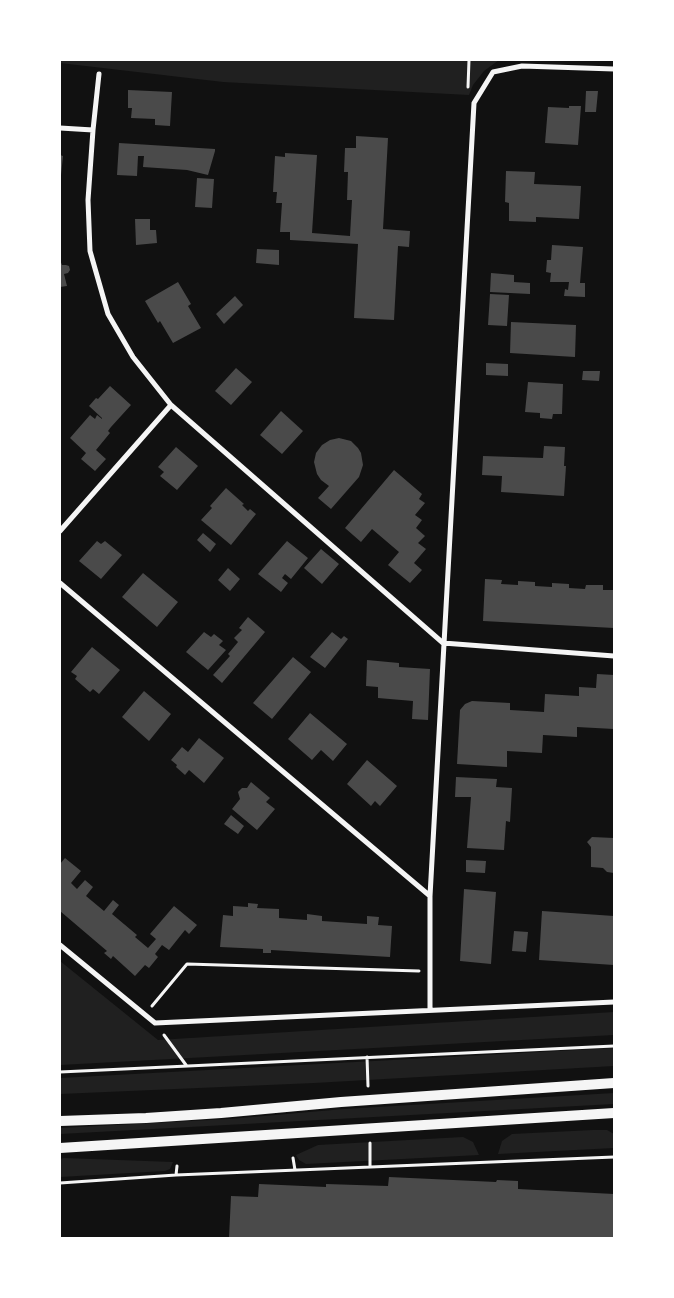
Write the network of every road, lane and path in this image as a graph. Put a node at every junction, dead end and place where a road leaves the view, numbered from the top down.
1 (614, 69) edge
2 (99, 74) dead end
3 (60, 128) edge
4 (93, 130) junction
5 (171, 405) junction
6 (60, 531) edge
7 (60, 583) edge
8 (443, 643) junction
9 (614, 656) edge
10 (430, 896) junction
11 (60, 944) edge
12 (429, 971) junction
13 (614, 1002) edge
14 (430, 1009) junction
15 (145, 1014) junction
16 (155, 1023) junction
17 (614, 1046) edge
18 (186, 1065) junction
19 (60, 1072) edge
20 (614, 1083) edge
21 (614, 1113) edge
22 (60, 1121) edge
23 (60, 1148) edge
24 (614, 1156) edge
25 (293, 1158) dead end
26 (177, 1166) dead end
27 (295, 1170) junction
28 (176, 1175) junction
29 (60, 1183) edge

1 - 8 street
2 - 4 street
3 - 4 street
4 - 5 street
5 - 6 street
5 - 8 street
7 - 10 street
8 - 9 street
8 - 10 street
10 - 12 street
11 - 15 street
12 - 14 street
12 - 15 path
13 - 14 street
14 - 16 street
15 - 16 street
16 - 18 path
17 - 18 path
18 - 19 path
20 - 22 main road
21 - 23 main road
24 - 27 path
25 - 27 path
26 - 28 path
27 - 28 path
28 - 29 path

